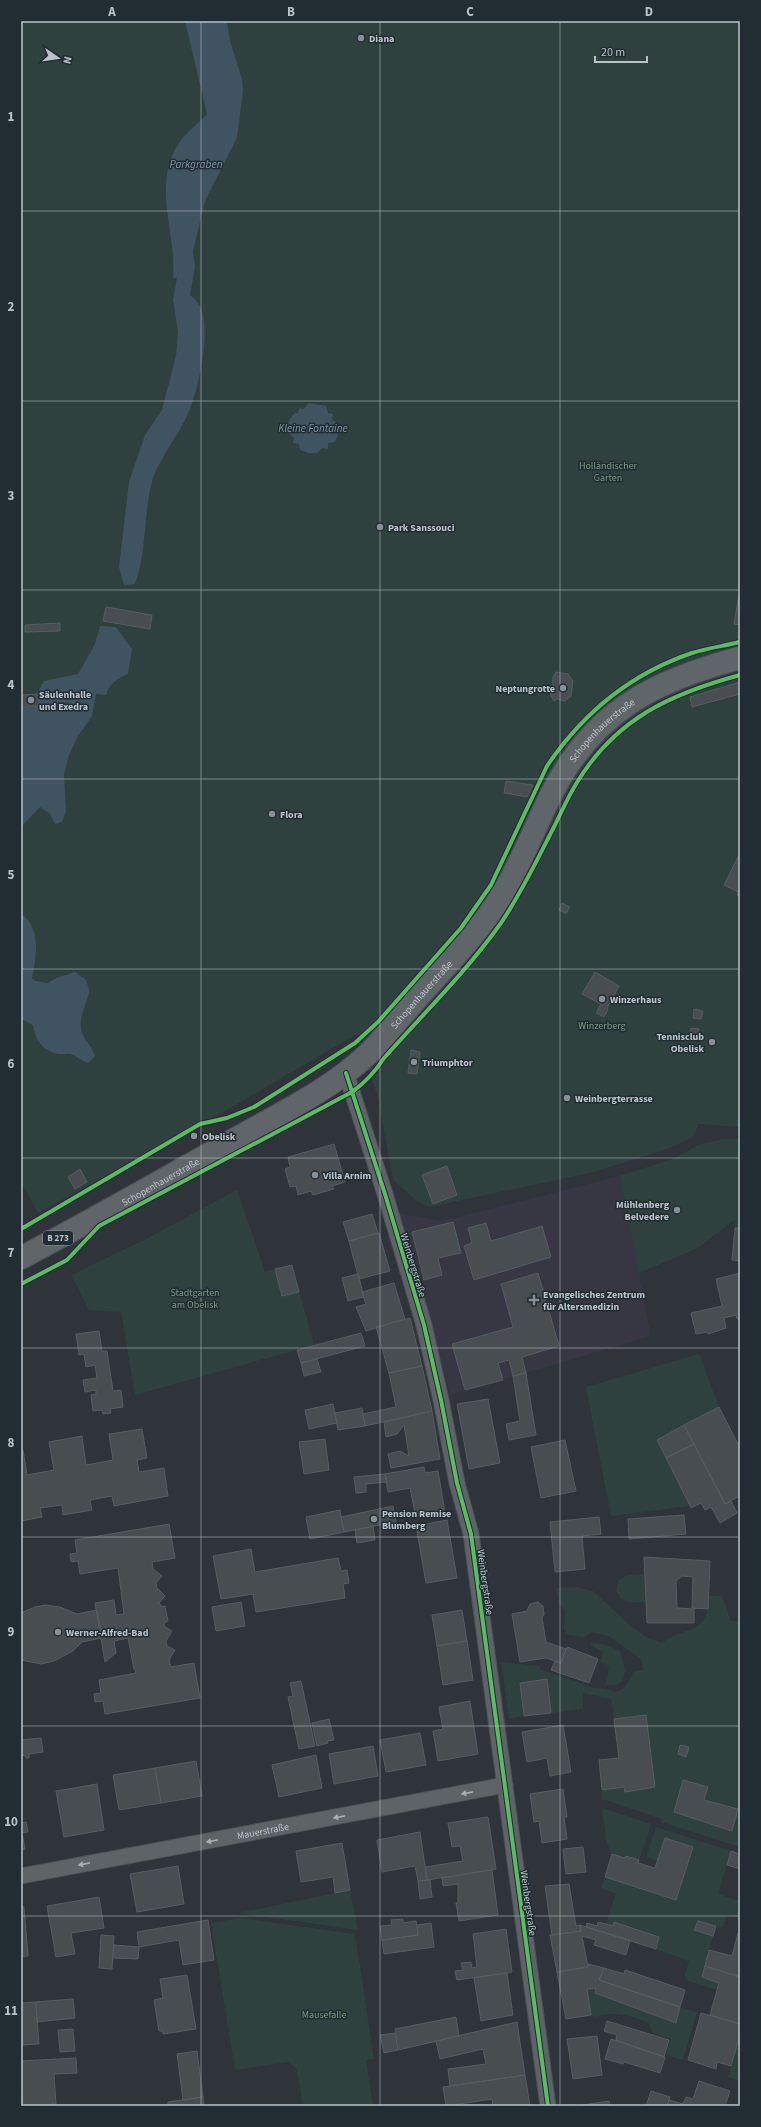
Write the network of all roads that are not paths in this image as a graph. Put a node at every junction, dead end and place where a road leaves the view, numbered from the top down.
1 (740, 658) edge
2 (346, 1073) junction
3 (21, 1258) edge
4 (505, 1786) junction
5 (21, 1876) edge
6 (548, 2106) edge

1 - 2 main road, Schopenhauerstraße / B 273
2 - 3 main road, Schopenhauerstraße / B 273
2 - 4 street, Weinbergstraße
4 -> 5 street, Mauerstraße
4 - 6 street, Weinbergstraße

